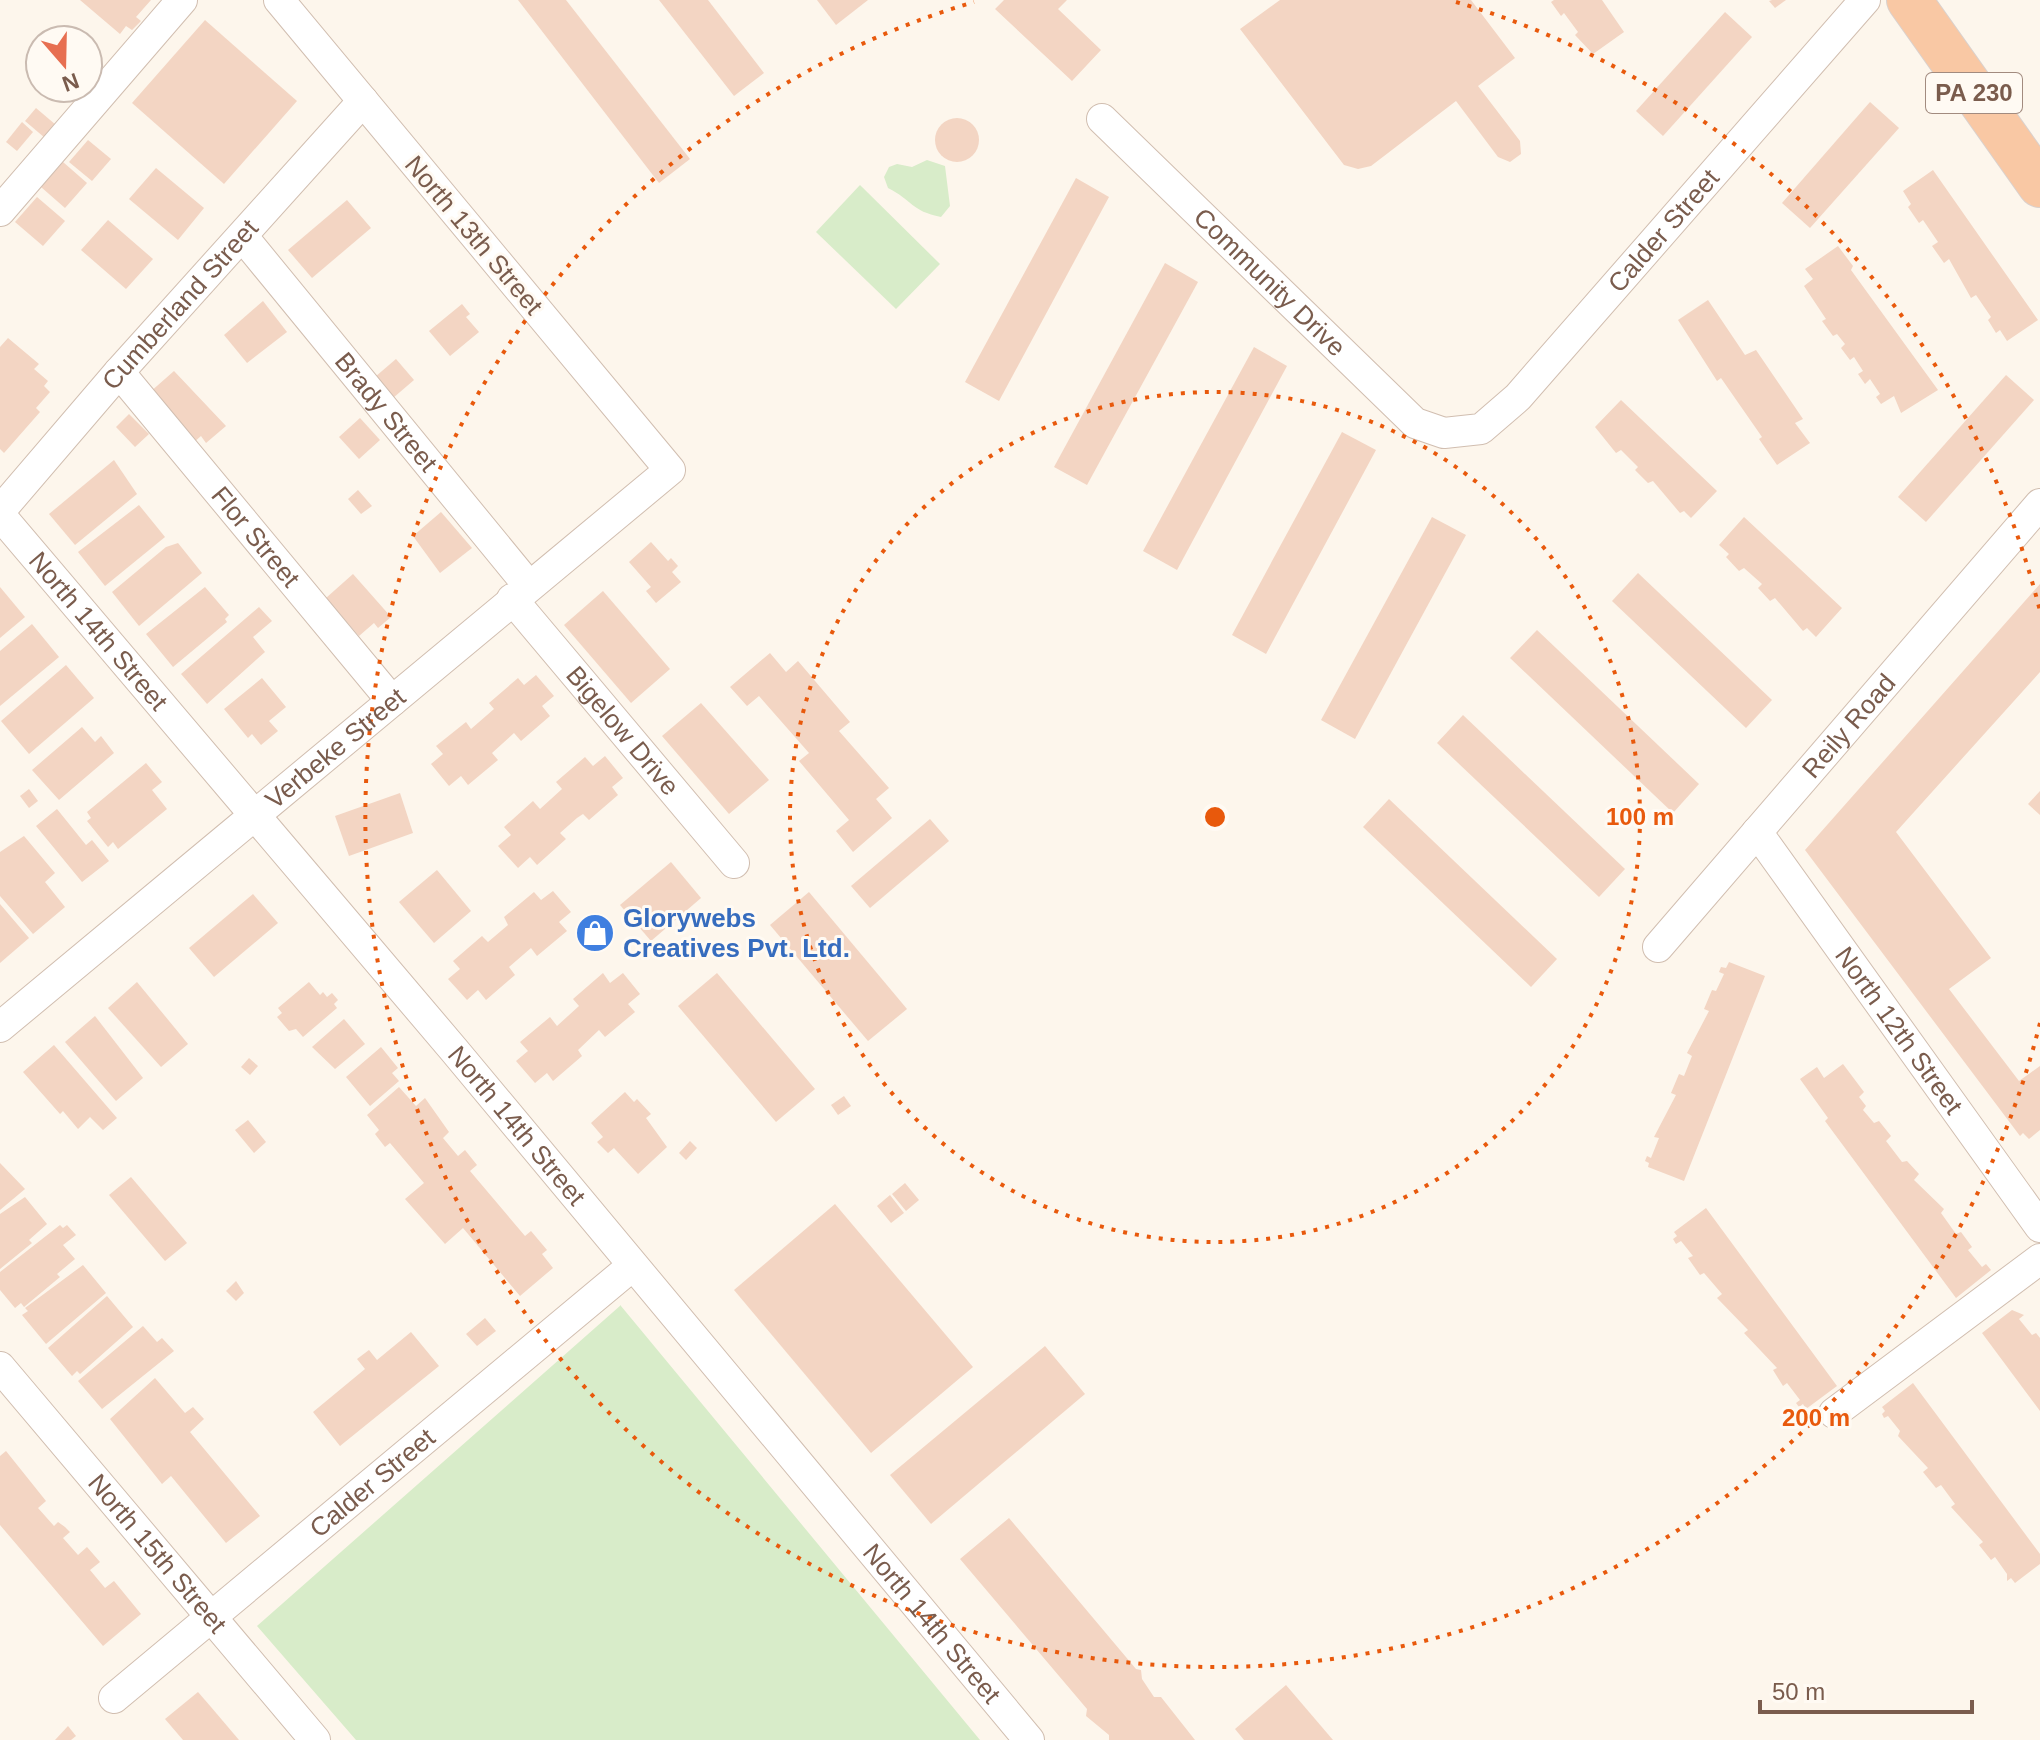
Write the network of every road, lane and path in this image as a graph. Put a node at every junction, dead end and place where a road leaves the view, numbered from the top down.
1 (182, 0) edge
2 (279, 0) edge
3 (1865, 0) edge
4 (1909, 0) edge
5 (363, 101) junction
6 (1102, 119) dead end
7 (2040, 185) edge
8 (0, 211) edge
9 (243, 237) junction
10 (119, 372) junction
11 (1444, 433) joint
12 (670, 470) joint
13 (2040, 504) edge
14 (0, 513) edge
15 (520, 592) junction
16 (392, 701) junction
17 (254, 815) junction
18 (1757, 832) junction
19 (734, 863) dead end
20 (1658, 947) dead end
21 (0, 1027) edge
22 (2040, 1227) edge
23 (2040, 1259) edge
24 (631, 1267) junction
25 (0, 1367) edge
26 (1834, 1413) dead end
27 (211, 1617) junction
28 (114, 1698) dead end
29 (315, 1740) edge
30 (1029, 1740) edge

1 - 8 street
2 - 5 street, North 13th Street
3 - 11 street, Calder Street
4 - 7 highway, PA 230
5 - 9 street, Cumberland Street
5 - 12 street, North 13th Street
6 - 11 street, Community Drive
9 - 10 street, Cumberland Street
9 - 15 street, Brady Street
10 - 14 street, Cumberland Street
10 - 16 street, Flor Street
12 - 15 street, Verbeke Street
13 - 18 street, Reily Road
14 - 17 street, North 14th Street
15 - 16 street, Verbeke Street
15 - 19 street, Bigelow Drive
16 - 17 street, Verbeke Street
17 - 21 street, Verbeke Street
17 - 24 street, North 14th Street
18 - 20 street, Reily Road
18 - 22 street, North 12th Street
23 - 26 street
24 - 27 street, Calder Street
24 - 30 street, North 14th Street
25 - 27 street, North 15th Street
27 - 28 street, Calder Street
27 - 29 street, North 15th Street

